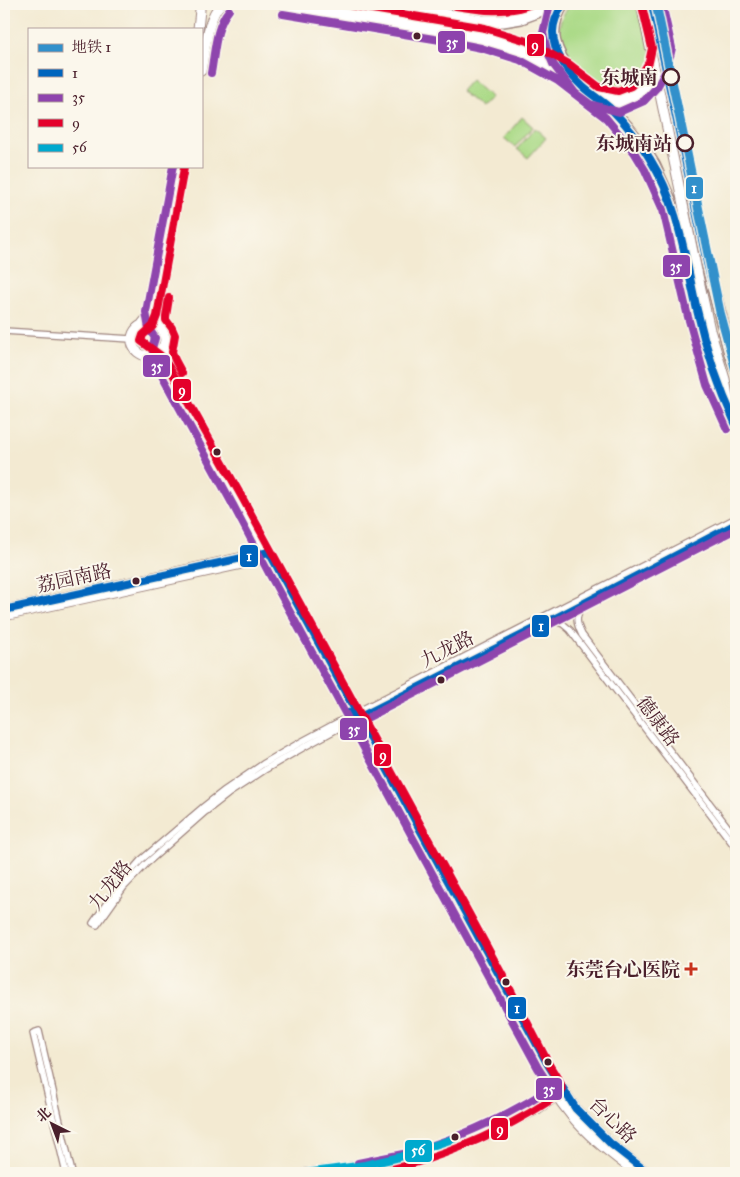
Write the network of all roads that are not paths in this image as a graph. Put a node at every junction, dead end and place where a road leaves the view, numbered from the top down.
1 (199, 4) edge
2 (221, 4) edge
3 (285, 4) edge
4 (383, 4) edge
5 (552, 4) edge
6 (563, 4) edge
7 (641, 4) edge
8 (652, 4) edge
9 (198, 28) edge
10 (662, 48) junction
11 (202, 65) edge
12 (582, 86) junction
13 (595, 96) junction
14 (174, 168) edge
15 (183, 168) edge
16 (142, 324) junction
17 (158, 326) junction
18 (4, 331) edge
19 (131, 339) junction
20 (162, 348) junction
21 (143, 356) junction
22 (736, 369) edge
23 (731, 414) junction
24 (736, 425) edge
25 (736, 518) edge
26 (736, 524) edge
27 (266, 555) junction
28 (582, 604) junction
29 (4, 610) edge
30 (4, 616) edge
31 (551, 620) junction
32 (354, 716) junction
33 (736, 838) edge
34 (736, 848) edge
35 (555, 1085) junction
36 (561, 1093) junction
37 (407, 1159) junction
38 (66, 1173) edge
39 (72, 1173) edge
40 (306, 1173) edge
41 (360, 1173) edge
42 (408, 1173) edge
43 (636, 1173) edge
44 (648, 1173) edge

1 - 9 main road
2 - 11 main road
3 - 12 highway
4 - 5 highway
6 - 12 highway
7 - 23 main road, bridge
8 - 10 highway
10 - 13 highway
10 - 22 highway
12 - 13 highway
13 - 23 highway
14 - 16 main road
15 - 17 main road
16 - 17 main road
16 - 19 main road
17 - 20 main road
18 - 19 street
19 - 21 main road
20 - 21 main road
20 - 27 main road, 台心路
21 - 27 main road, 台心路
23 - 24 highway
25 - 32 street, 九龙路
26 - 28 street, 九龙路
27 - 29 main road, 荔园南路
27 - 30 main road, 荔园南路
27 - 32 main road, 台心路
28 - 31 street, 九龙路
28 - 33 street, 德康路
31 - 32 street, 九龙路
31 - 34 street, 德康路
32 - 32 street, 九龙路
32 - 35 main road, 台心路
35 - 36 main road, 台心路
35 - 37 main road
36 - 37 main road
36 - 43 main road, 台心路
36 - 44 main road, 台心路
37 - 40 main road
37 - 41 main road
37 - 42 street
38 - 39 street

